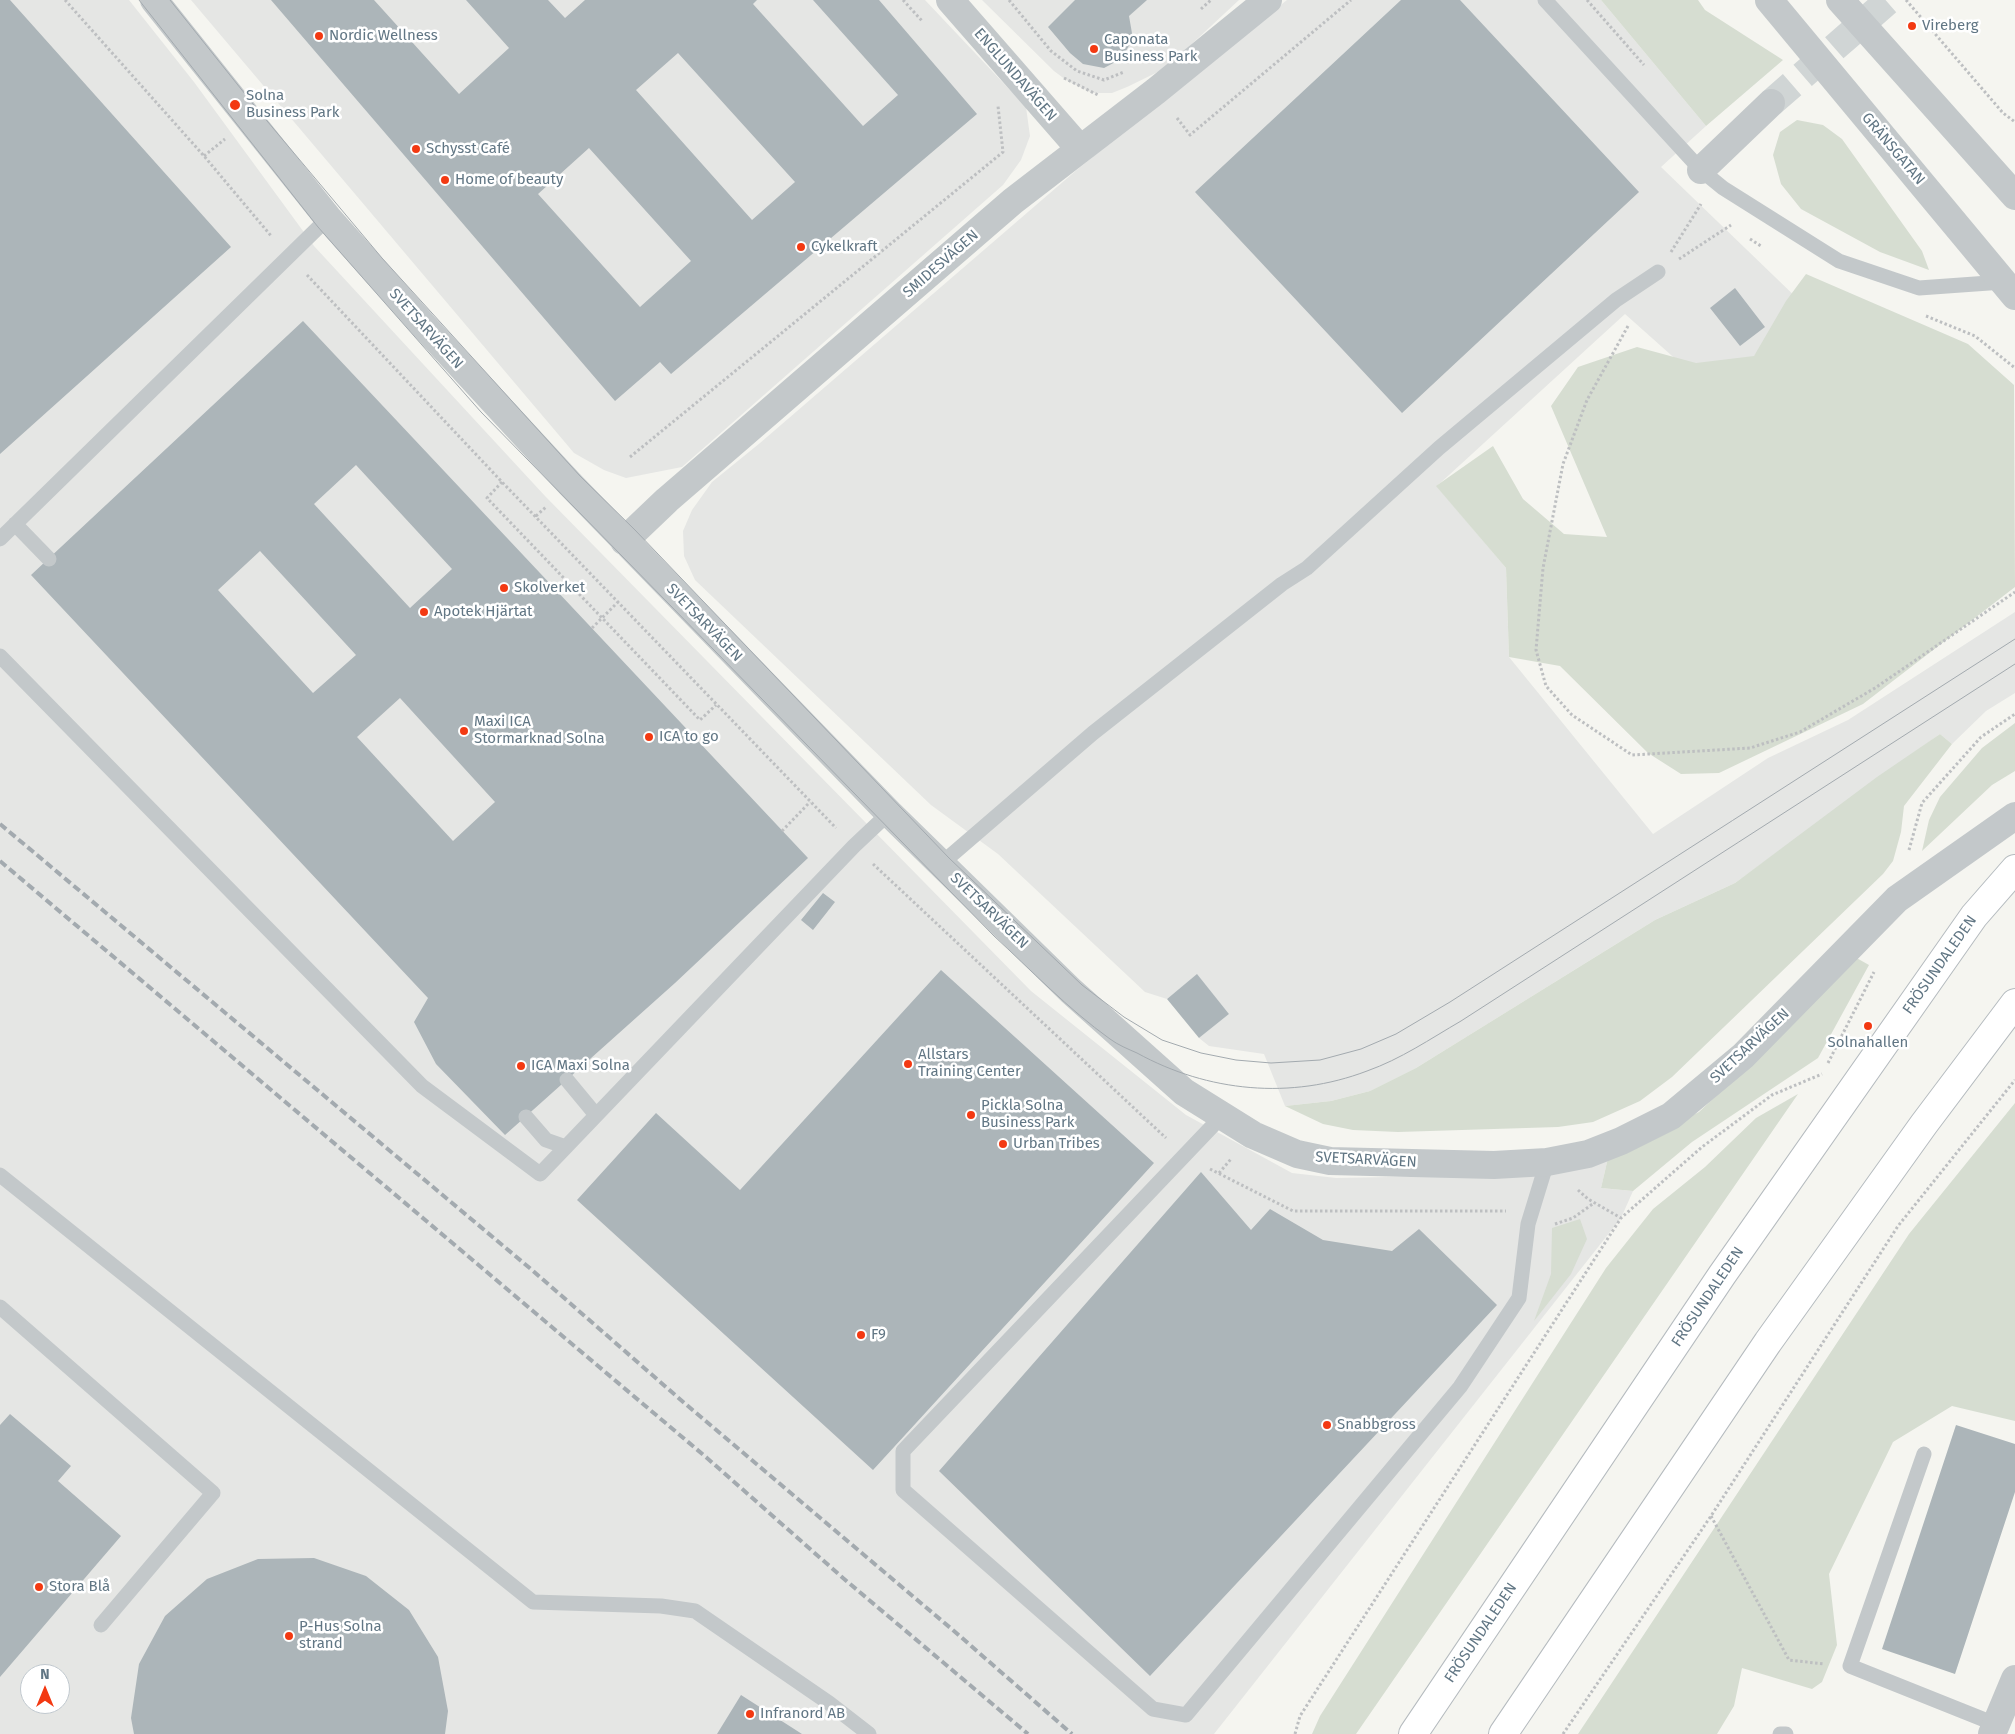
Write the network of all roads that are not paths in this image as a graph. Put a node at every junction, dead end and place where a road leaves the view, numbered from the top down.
1 (154, 0) edge
2 (950, 0) edge
3 (1268, 0) edge
4 (1544, 0) edge
5 (1769, 0) edge
6 (1840, 0) edge
7 (1771, 103) tunnel mouth
8 (1080, 149) junction
9 (1701, 170) junction
10 (2015, 196) edge
11 (328, 218) junction
12 (1658, 272) road end
13 (2009, 289) edge
14 (6, 528) edge
15 (624, 541) junction
16 (49, 559) dead end
17 (0, 656) edge
18 (889, 813) junction
19 (2015, 816) edge
20 (942, 864) junction
21 (2015, 869) edge
22 (2015, 1003) edge
23 (567, 1080) dead end
24 (596, 1115) junction
25 (1222, 1116) junction
26 (526, 1117) dead end
27 (566, 1147) junction
28 (1547, 1162) junction
29 (0, 1175) edge
30 (0, 1307) edge
31 (1924, 1454) dead end
32 (101, 1625) dead end
33 (2015, 1679) edge
34 (1994, 1729) edge
35 (869, 1734) edge
36 (1413, 1734) edge
37 (1503, 1734) edge
38 (1780, 1734) edge
39 (1786, 1734) edge

1 - 11 street, SVETSARVÄGEN
2 - 8 street, ENGLUNDAVÄGEN
3 - 8 street, SMIDESVÄGEN
4 - 9 lane
5 - 13 street, GRÄNSGATAN
6 - 10 street
7 - 9 street
8 - 15 street, SMIDESVÄGEN
9 - 13 lane
11 - 14 lane
11 - 15 street, SVETSARVÄGEN
12 - 20 lane
14 - 16 lane
15 - 18 street, SVETSARVÄGEN
17 - 27 lane
18 - 20 street, SVETSARVÄGEN
18 - 24 lane
19 - 28 street, SVETSARVÄGEN
20 - 25 street, SVETSARVÄGEN
21 - 36 main road, FRÖSUNDALEDEN
22 - 37 main road
23 - 24 lane
24 - 27 lane
25 - 28 street, SVETSARVÄGEN
25 - 28 lane
26 - 27 lane
29 - 35 lane
30 - 32 lane
31 - 34 lane
33 - 34 street
38 - 39 lane

